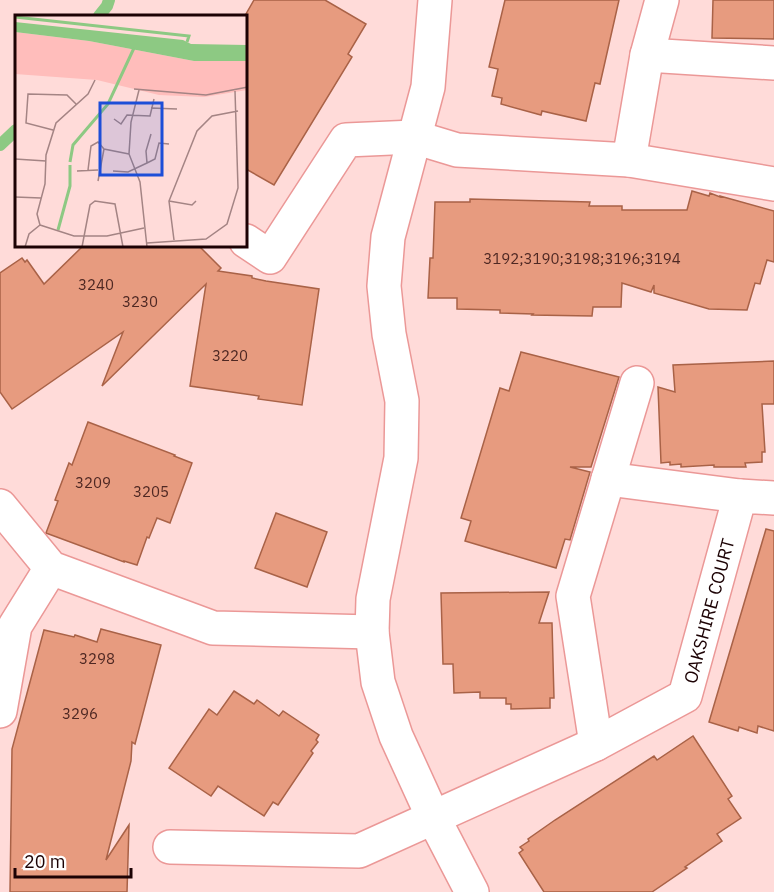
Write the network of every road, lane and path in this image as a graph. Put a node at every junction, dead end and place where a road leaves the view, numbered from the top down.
1 (435, 0) edge
2 (662, 0) edge
3 (647, 55) junction
4 (774, 63) edge
5 (414, 137) junction
6 (629, 160) junction
7 (774, 184) edge
8 (248, 242) edge
9 (637, 383) dead end
10 (608, 479) junction
11 (740, 496) junction
12 (774, 498) edge
13 (0, 506) edge
14 (51, 568) junction
15 (372, 632) junction
16 (0, 711) edge
17 (596, 744) junction
18 (433, 817) junction
19 (170, 847) dead end
20 (472, 892) edge

1 - 5 lane
2 - 3 lane
3 - 4 lane
3 - 6 lane
5 - 6 lane
5 - 8 lane
5 - 15 lane
6 - 7 lane
9 - 10 lane
10 - 11 lane
10 - 17 lane
11 - 12 lane
11 - 17 lane, OAKSHIRE COURT
13 - 14 lane
14 - 15 lane
14 - 16 lane
15 - 18 lane
17 - 18 lane, OAKSHIRE COURT
18 - 19 lane, OAKSHIRE COURT
18 - 20 lane

